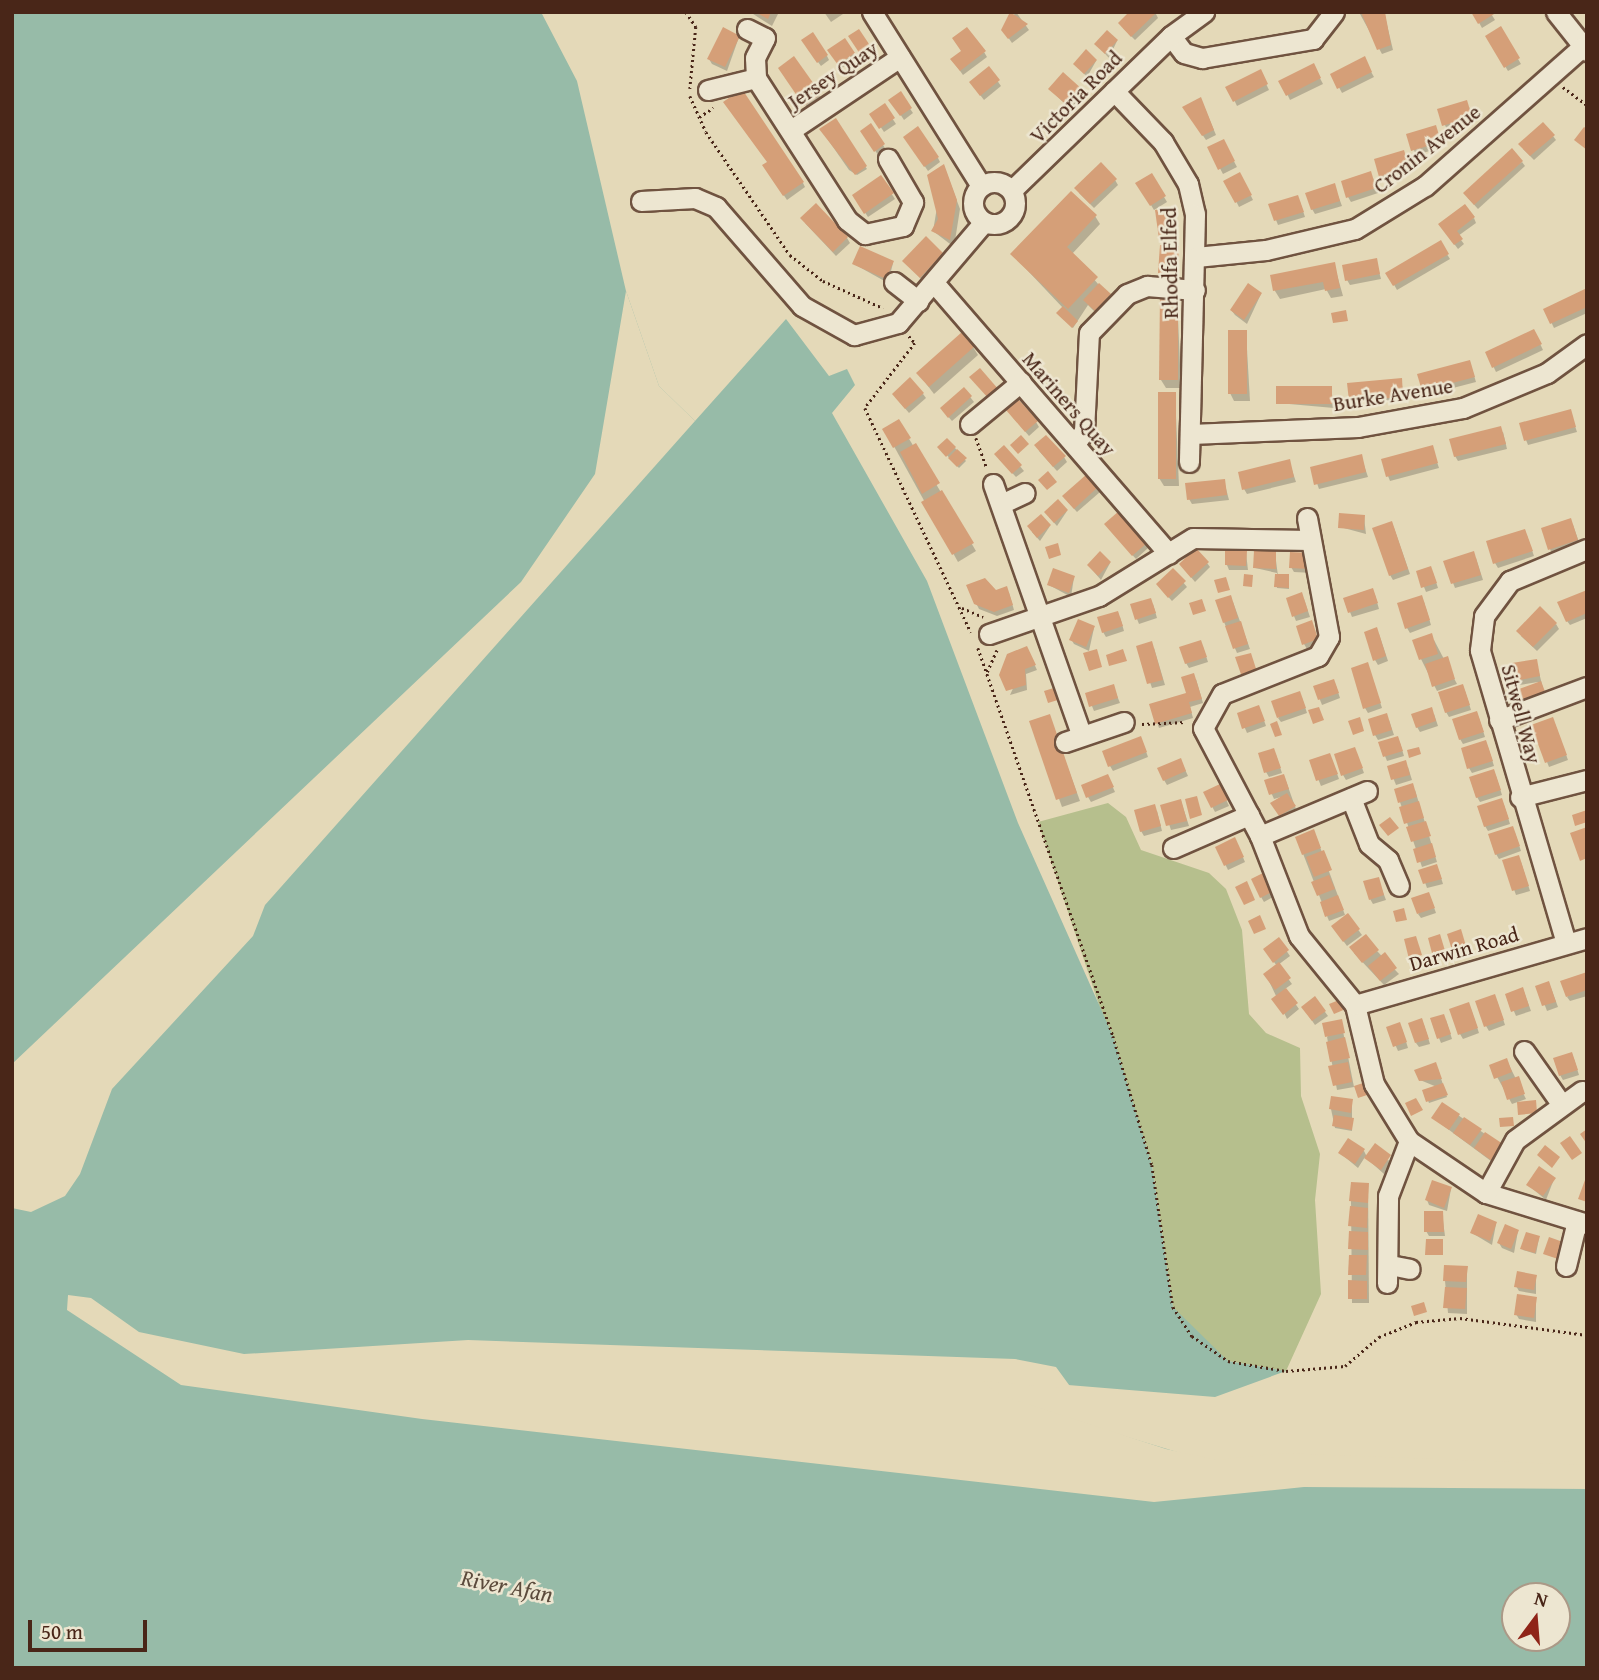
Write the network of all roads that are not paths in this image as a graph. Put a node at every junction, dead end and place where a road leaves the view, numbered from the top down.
1 (872, 12) edge
2 (1204, 12) edge
3 (1334, 12) edge
4 (1556, 12) edge
5 (747, 29) dead end
6 (1171, 36) junction
7 (1585, 49) edge
8 (900, 57) junction
9 (756, 78) junction
10 (708, 90) dead end
11 (1114, 91) junction
12 (792, 130) junction
13 (888, 159) dead end
14 (981, 186) junction
15 (1012, 190) junction
16 (640, 201) dead end
17 (983, 223) junction
18 (1196, 257) junction
19 (894, 282) dead end
20 (935, 284) junction
21 (1195, 290) junction
22 (918, 300) junction
23 (1587, 344) edge
24 (1021, 382) junction
25 (970, 425) road end
26 (1191, 435) junction
27 (1075, 444) junction
28 (1189, 462) dead end
29 (993, 484) road end
30 (1024, 493) dead end
31 (1001, 504) junction
32 (1307, 518) dead end
33 (1310, 540) junction
34 (1587, 549) edge
35 (1169, 554) junction
36 (1037, 616) junction
37 (989, 634) dead end
38 (1587, 687) edge
39 (1499, 720) junction
40 (1125, 722) road end
41 (1587, 780) edge
42 (1520, 797) junction
43 (1249, 815) junction
44 (1260, 836) junction
45 (1172, 848) dead end
46 (1399, 886) dead end
47 (1587, 939) edge
48 (1566, 943) junction
49 (1355, 1005) junction
50 (1524, 1051) dead end
51 (1582, 1091) dead end
52 (1555, 1095) junction
53 (1409, 1141) junction
54 (1486, 1193) junction
55 (1582, 1222) edge
56 (1566, 1266) dead end
57 (1396, 1273) dead end

1 - 8 street
2 - 6 street, Victoria Road
3 - 6 street
4 - 7 street
5 - 9 street
6 - 11 street, Victoria Road
7 - 18 street, Cronin Avenue
8 - 12 street, Jersey Quay
8 - 14 street
9 - 10 street
9 - 12 street, Jersey Quay
11 - 15 street, Victoria Road
11 - 18 street, Rhodfa Elfed
12 - 13 street, Jersey Quay
14 - 15 street
14 - 17 street
15 - 17 street, Victoria Road
16 - 22 street
17 - 20 street
18 - 21 street, Rhodfa Elfed
19 - 22 street
20 - 22 street
20 - 24 street, Mariners Quay
21 - 26 street, Rhodfa Elfed
21 - 27 street
23 - 26 street, Burke Avenue
24 - 25 street
24 - 27 street, Mariners Quay
26 - 28 street, Rhodfa Elfed
27 - 35 street, Mariners Quay
29 - 31 street
30 - 31 street
31 - 36 street
32 - 33 street
33 - 35 street
33 - 43 street
34 - 39 street, Sitwell Way
35 - 36 street
36 - 37 street
36 - 40 street
38 - 39 street
39 - 42 street, Sitwell Way
41 - 42 street
42 - 48 street, Sitwell Way
43 - 44 street
43 - 45 street
44 - 46 street
44 - 49 street
47 - 48 street, Darwin Road
48 - 49 street, Darwin Road
49 - 53 street
50 - 52 street
51 - 52 street
52 - 54 street
53 - 54 street
53 - 57 street
54 - 55 street
55 - 56 street

